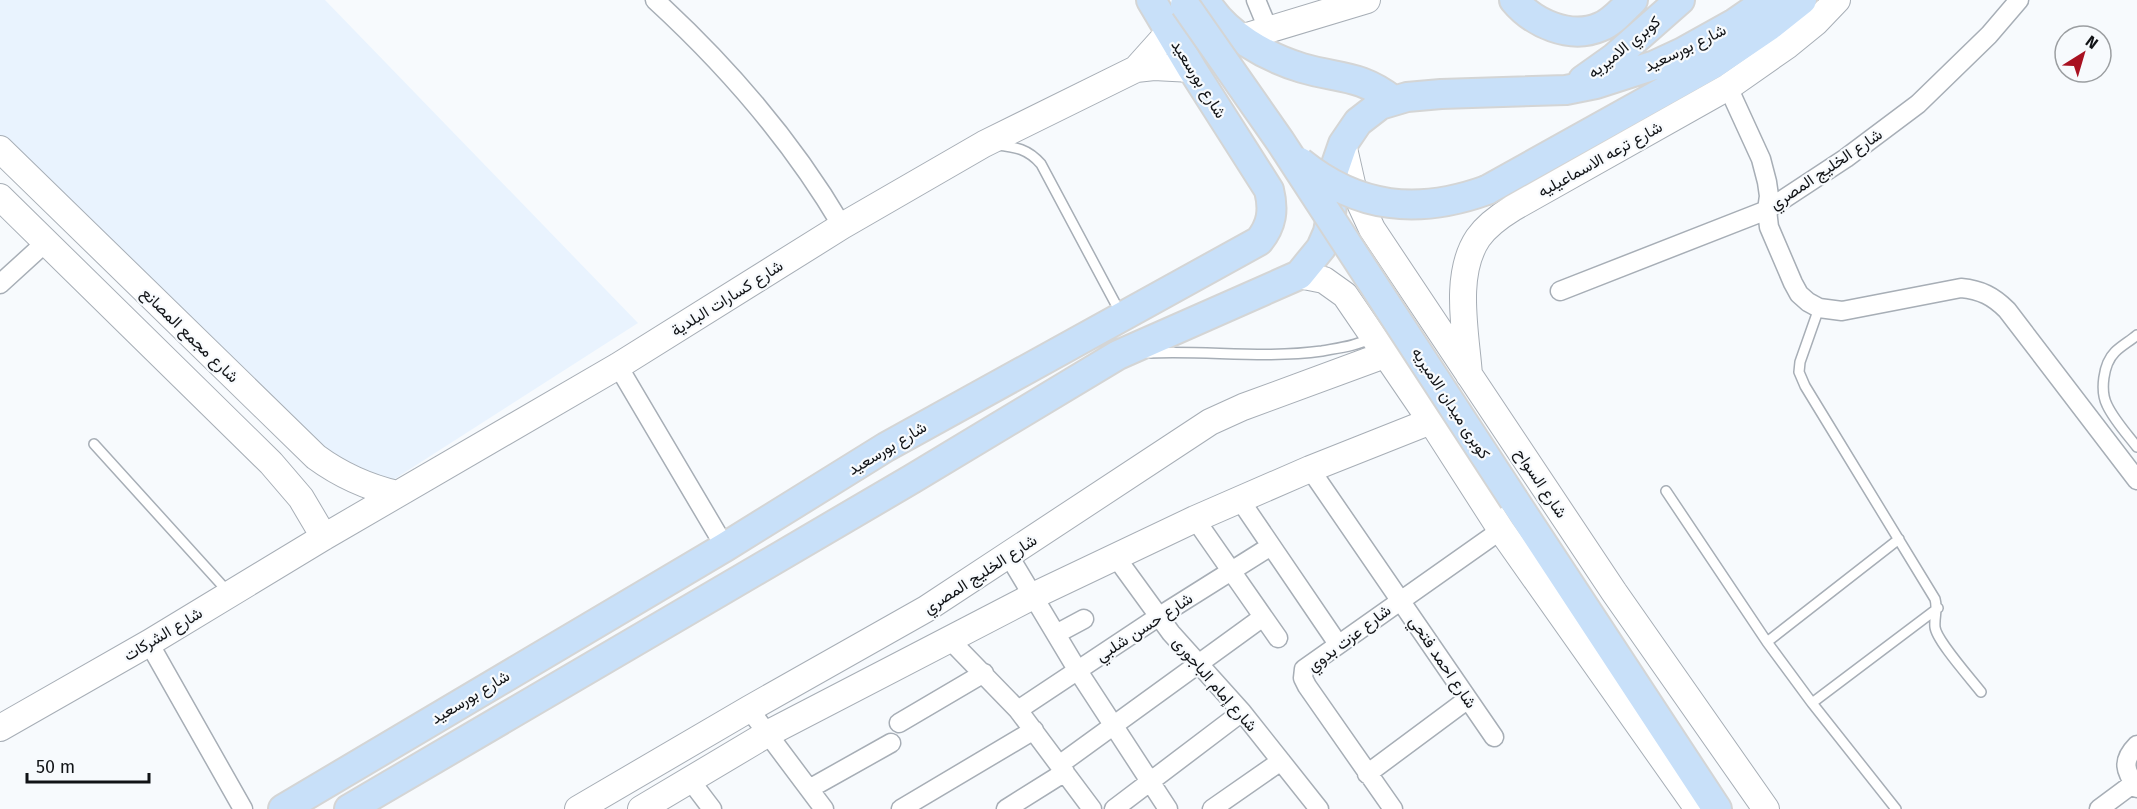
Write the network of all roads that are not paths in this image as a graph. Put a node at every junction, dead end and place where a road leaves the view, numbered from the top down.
1 (655, 0) edge
2 (1151, 0) edge
3 (1256, 0) edge
4 (1367, 0) edge
5 (1514, 0) edge
6 (1633, 0) edge
7 (1680, 0) edge
8 (1768, 0) edge
9 (1802, 0) edge
10 (1837, 0) edge
11 (2019, 0) edge
12 (1191, 2) edge
13 (1268, 29) junction
14 (1170, 32) junction
15 (1241, 38) junction
16 (1136, 69) junction
17 (1192, 69) junction
18 (1728, 87) junction
19 (1566, 90) junction
20 (1393, 100) junction
21 (1280, 141) junction
22 (984, 144) junction
23 (1342, 144) junction
24 (0, 149) edge
25 (0, 197) edge
26 (1767, 210) junction
27 (842, 226) junction
28 (45, 243) junction
29 (1400, 272) junction
30 (1299, 275) junction
31 (0, 284) edge
32 (1560, 291) dead end
33 (1345, 295) junction
34 (1819, 308) junction
35 (1122, 316) junction
36 (2137, 335) edge
37 (1381, 345) junction
38 (1118, 355) junction
39 (618, 366) junction
40 (1469, 375) junction
41 (1431, 421) junction
42 (931, 422) junction
43 (94, 444) dead end
44 (886, 447) junction
45 (2137, 447) edge
46 (956, 451) junction
47 (1310, 469) junction
48 (912, 478) junction
49 (2137, 480) edge
50 (1666, 491) dead end
51 (397, 494) junction
52 (1240, 500) junction
53 (1195, 519) junction
54 (1501, 530) junction
55 (324, 537) junction
56 (1899, 539) junction
57 (1271, 546) junction
58 (725, 547) junction
59 (1009, 555) junction
60 (1115, 556) junction
61 (1232, 571) junction
62 (230, 594) junction
63 (1033, 596) junction
64 (1400, 600) junction
65 (1938, 608) junction
66 (1158, 617) junction
67 (1263, 617) junction
68 (1084, 618) dead end
69 (1056, 634) junction
70 (1278, 638) dead end
71 (950, 640) junction
72 (1767, 642) junction
73 (149, 643) junction
74 (1338, 644) junction
75 (1200, 663) junction
76 (1078, 671) junction
77 (984, 673) junction
78 (1981, 692) dead end
79 (1468, 699) junction
80 (1812, 703) junction
81 (748, 709) junction
82 (1017, 710) junction
83 (1242, 712) junction
84 (899, 723) dead end
85 (1113, 726) junction
86 (0, 728) edge
87 (1034, 730) junction
88 (767, 734) junction
89 (1494, 737) dead end
90 (891, 742) dead end
91 (2137, 745) edge
92 (1281, 761) junction
93 (1062, 768) junction
94 (1367, 774) junction
95 (690, 780) junction
96 (1150, 782) junction
97 (2135, 786) edge
98 (809, 789) junction
99 (243, 809) edge
100 (283, 809) edge
101 (349, 809) edge
102 (578, 809) edge
103 (641, 809) edge
104 (712, 809) edge
105 (824, 809) edge
106 (900, 809) edge
107 (1006, 809) edge
108 (1092, 809) edge
109 (1114, 809) edge
110 (1168, 809) edge
111 (1212, 809) edge
112 (1319, 809) edge
113 (1393, 809) edge
114 (1698, 809) edge
115 (1717, 809) edge
116 (1766, 809) edge
117 (1896, 809) edge
118 (2099, 809) edge

1 - 27 street
2 - 14 main road, شارع بورسعيد
3 - 13 street
4 - 13 main road
5 - 6 main road, كوبري الاميريه
7 - 19 main road, كوبري الاميريه
8 - 19 main road, شارع بورسعيد
9 - 21 main road, bridge
10 - 18 main road, شارع ترعه الاسماعيليه
11 - 26 street, شارع الخليج المصري
12 - 15 main road
12 - 21 main road, كوبرى ميدان الاميريه, bridge
13 - 15 main road
14 - 16 main road, شارع كسارات البلدية
14 - 17 main road, شارع بورسعيد
15 - 20 main road
16 - 17 main road, شارع كسارات البلدية
16 - 22 main road, شارع كسارات البلدية
17 - 35 main road, شارع بورسعيد
18 - 26 street
18 - 40 main road, شارع ترعه الاسماعيليه
19 - 20 main road, شارع بورسعيد
20 - 23 main road, شارع بورسعيد
21 - 115 main road, كوبرى ميدان الاميريه, bridge
22 - 27 main road, شارع كسارات البلدية
22 - 35 lane
23 - 29 main road, شارع السواح
23 - 30 main road, شارع بورسعيد
24 - 51 main road, شارع مجمع المصانع
25 - 28 main road
26 - 32 street, شارع الخليج المصري
26 - 34 street
27 - 39 main road, شارع كسارات البلدية
28 - 31 street
28 - 55 main road
29 - 33 main road
29 - 40 main road, شارع السواح
30 - 33 main road
30 - 38 main road, شارع بورسعيد
33 - 37 main road
34 - 49 street
34 - 56 lane
35 - 42 main road, شارع بورسعيد
36 - 45 lane
37 - 38 lane, شارع بورسعيد
37 - 41 main road
37 - 59 main road, شارع الخليج المصري
38 - 46 main road, شارع بورسعيد
39 - 51 main road, شارع كسارات البلدية
39 - 58 street
40 - 116 main road, شارع السواح
41 - 47 main road
41 - 54 main road
42 - 44 main road, شارع بورسعيد
42 - 46 main road
43 - 62 lane
44 - 48 main road
44 - 58 main road, شارع بورسعيد
46 - 48 main road, شارع بورسعيد
47 - 52 main road
47 - 64 street, شارع احمد فتحي
48 - 101 main road, شارع بورسعيد
50 - 72 lane
51 - 55 main road, شارع كسارات البلدية
52 - 53 main road
52 - 57 street
53 - 60 main road
53 - 61 street
54 - 64 street, شارع عزت بدوي
54 - 114 main road
55 - 62 main road, شارع الشركات
56 - 65 lane
56 - 72 lane
57 - 61 street, شارع حسن شلبي
57 - 74 street
58 - 100 main road, شارع بورسعيد
59 - 63 street
59 - 81 main road, شارع الخليج المصري
60 - 63 main road
60 - 66 street, شارع إمام الباجورى
61 - 66 street, شارع حسن شلبي
61 - 67 street
62 - 73 main road, شارع الشركات
63 - 69 street
63 - 71 main road
64 - 74 street, شارع عزت بدوي
64 - 79 street, شارع احمد فتحي
65 - 78 lane
65 - 80 lane
66 - 75 street, شارع إمام الباجورى
66 - 76 street, شارع حسن شلبي
67 - 70 street
67 - 75 street
68 - 69 street
69 - 76 street
71 - 77 street
71 - 88 main road
72 - 80 lane
73 - 86 main road, شارع الشركات
73 - 99 street
74 - 94 street, شارع عزت بدوي
75 - 83 street, شارع إمام الباجورى
75 - 85 street
76 - 82 street, شارع حسن شلبي
76 - 85 street
77 - 82 street
77 - 84 street
79 - 89 street, شارع احمد فتحي
79 - 94 street
80 - 117 lane
81 - 88 street
81 - 102 main road, شارع الخليج المصري
82 - 87 street
83 - 92 street, شارع إمام الباجورى
83 - 96 street
85 - 93 street
85 - 96 street
87 - 93 street
87 - 106 street
88 - 95 main road
88 - 98 street
90 - 98 street
91 - 97 street
92 - 111 street
92 - 112 street, شارع إمام الباجورى
93 - 107 street
93 - 108 street
94 - 113 street, شارع عزت بدوي
95 - 103 main road
95 - 104 street
96 - 109 street
96 - 110 street
97 - 118 street
98 - 105 street

